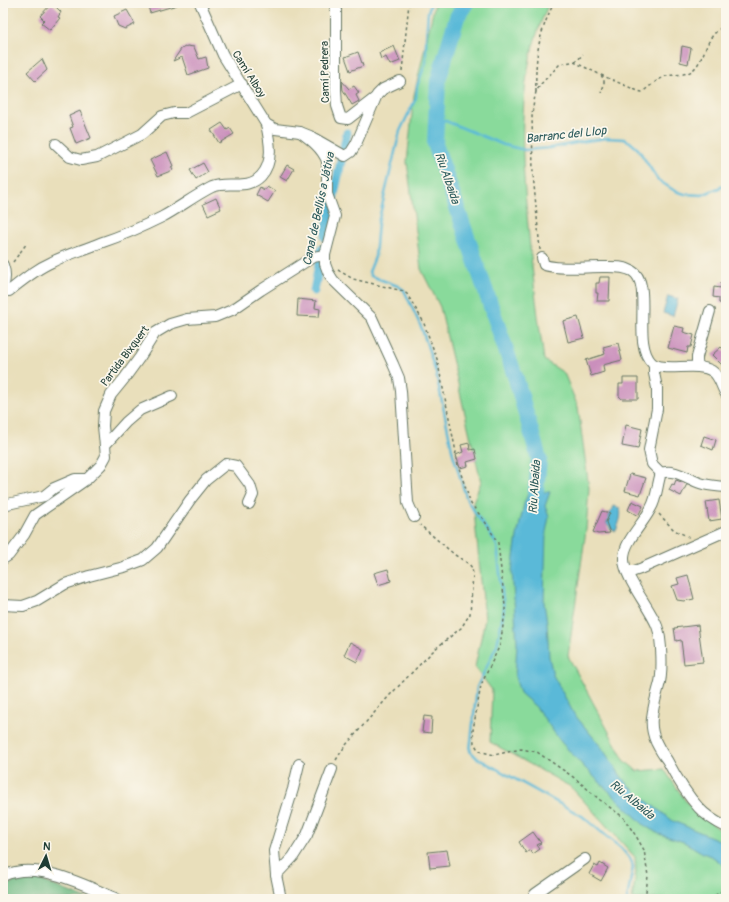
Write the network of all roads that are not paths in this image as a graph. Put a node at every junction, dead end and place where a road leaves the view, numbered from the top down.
1 (200, 3) edge
2 (336, 3) edge
3 (400, 81) road end
4 (242, 84) junction
5 (377, 95) junction
6 (266, 124) junction
7 (300, 132) junction
8 (56, 144) dead end
9 (325, 255) junction
10 (542, 258) road end
11 (7, 265) edge
12 (3, 287) edge
13 (710, 311) dead end
14 (654, 365) junction
15 (700, 367) junction
16 (726, 394) edge
17 (172, 396) dead end
18 (106, 444) junction
19 (660, 473) junction
20 (87, 479) junction
21 (726, 487) edge
22 (249, 504) dead end
23 (3, 505) edge
24 (414, 518) road end
25 (726, 531) edge
26 (3, 559) edge
27 (627, 571) junction
28 (3, 605) edge
29 (299, 764) dead end
30 (332, 769) road end
31 (726, 827) edge
32 (585, 859) dead end
33 (276, 874) junction
34 (3, 876) edge
35 (117, 899) edge
36 (281, 899) edge
37 (538, 899) edge

1 - 4 street, Camí Alboy
2 - 5 street, Camí Pedrera
3 - 5 street
4 - 6 street, Camí Alboy
4 - 8 street
5 - 7 street
6 - 7 street
6 - 12 street
7 - 9 street
9 - 18 street, Partida Bixquert
9 - 24 street
10 - 14 street
11 - 12 street
13 - 15 street
14 - 15 street
14 - 19 street
15 - 16 street
17 - 18 street
18 - 20 street, Partida Bixquert
19 - 21 street
19 - 27 street
20 - 23 street
20 - 26 street, Partida Bixquert
22 - 28 street
25 - 27 street
27 - 31 street
29 - 33 street
30 - 33 street
32 - 37 street
33 - 36 street
34 - 35 street

